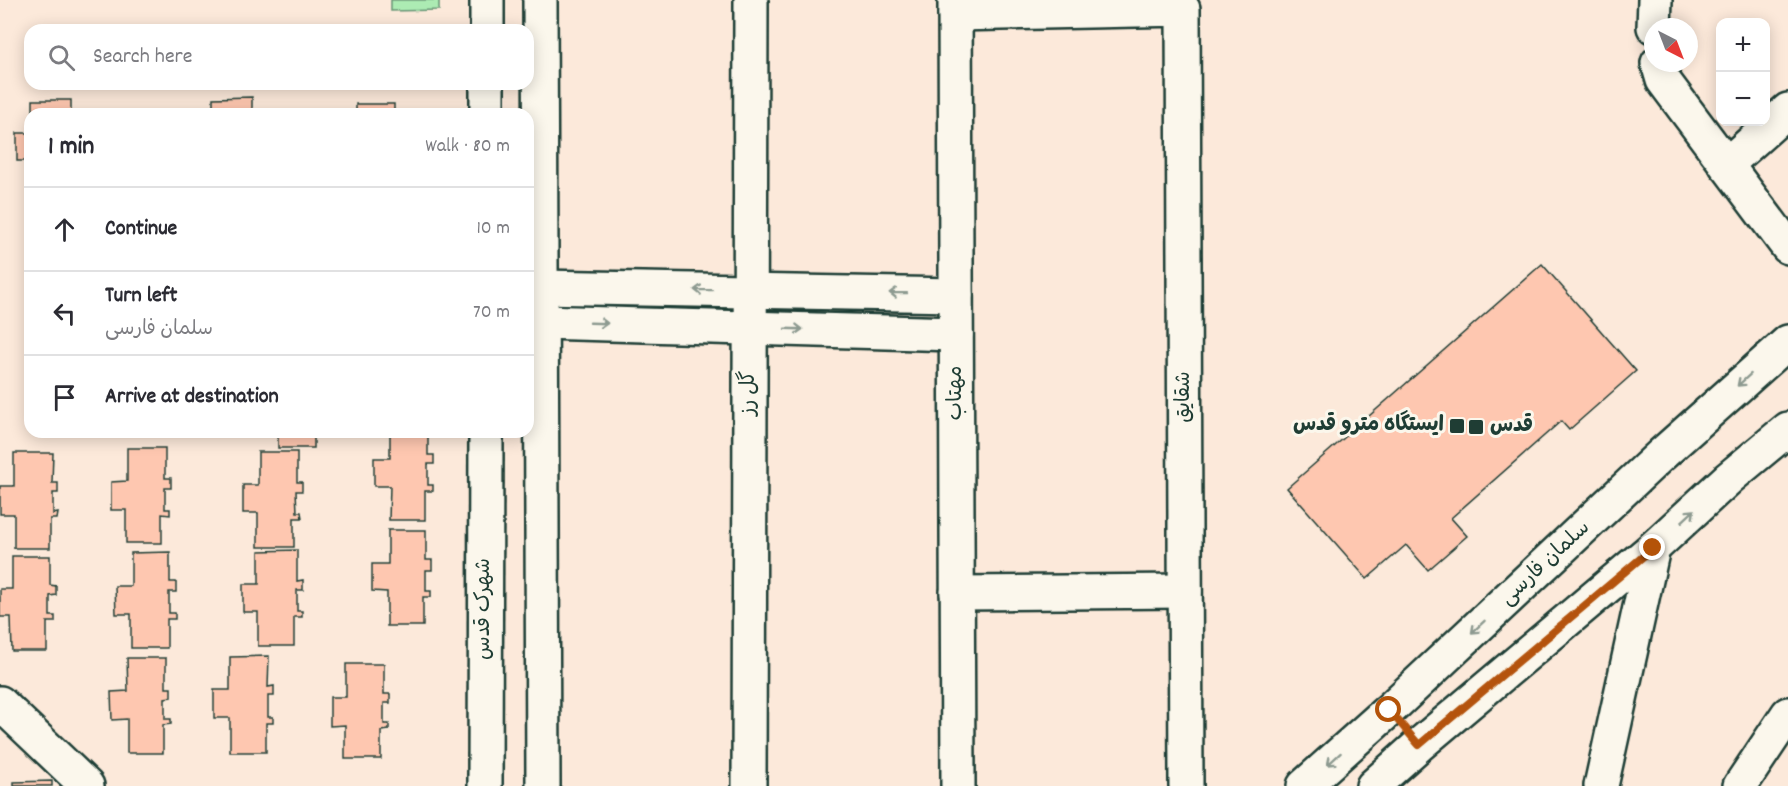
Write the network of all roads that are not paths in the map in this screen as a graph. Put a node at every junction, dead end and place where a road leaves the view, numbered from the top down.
1 (487, 0) edge
2 (540, 0) edge
3 (751, 0) edge
4 (1655, 0) edge
5 (955, 7) edge
6 (1654, 18) edge
7 (487, 24) edge
8 (1661, 72) edge
9 (487, 90) edge
10 (487, 108) edge
11 (1788, 110) edge
12 (1726, 165) junction
13 (1788, 247) edge
14 (540, 287) junction
15 (750, 291) junction
16 (956, 295) junction
17 (541, 322) junction
18 (750, 327) junction
19 (957, 334) junction
20 (1788, 342) edge
21 (1788, 429) edge
22 (486, 438) edge
23 (1653, 548) junction
24 (1185, 591) junction
25 (957, 593) junction
26 (0, 703) edge
27 (1389, 710) junction
28 (1788, 714) edge
29 (1419, 745) junction
30 (87, 786) edge
31 (485, 786) edge
32 (543, 786) edge
33 (749, 786) edge
34 (958, 786) edge
35 (1186, 786) edge
36 (1304, 786) edge
37 (1372, 786) edge
38 (1601, 786) edge
39 (1740, 786) edge

1 - 7 street
2 - 14 street
3 - 15 street, گل رز
4 - 6 street
5 - 16 street, مهتاب
5 - 24 street, شقايق
8 - 12 street
9 - 10 street
11 - 12 street
12 - 13 street
15 -> 14 street
14 - 17 street
16 -> 15 street
15 - 18 street, گل رز
16 - 19 street, مهتاب
17 -> 18 street
17 - 32 street
18 -> 19 street
18 - 33 street, گل رز
19 - 25 street, مهتاب
20 -> 27 street, سلمان فارسی
23 -> 21 street
22 - 31 street, شهرک قدس
23 - 29 street
23 - 38 street
24 - 25 street
24 - 35 street, شقايق
25 - 34 street, مهتاب
26 - 30 street
27 - 29 street
27 -> 36 street, سلمان فارسی
28 - 39 street
29 - 37 street

